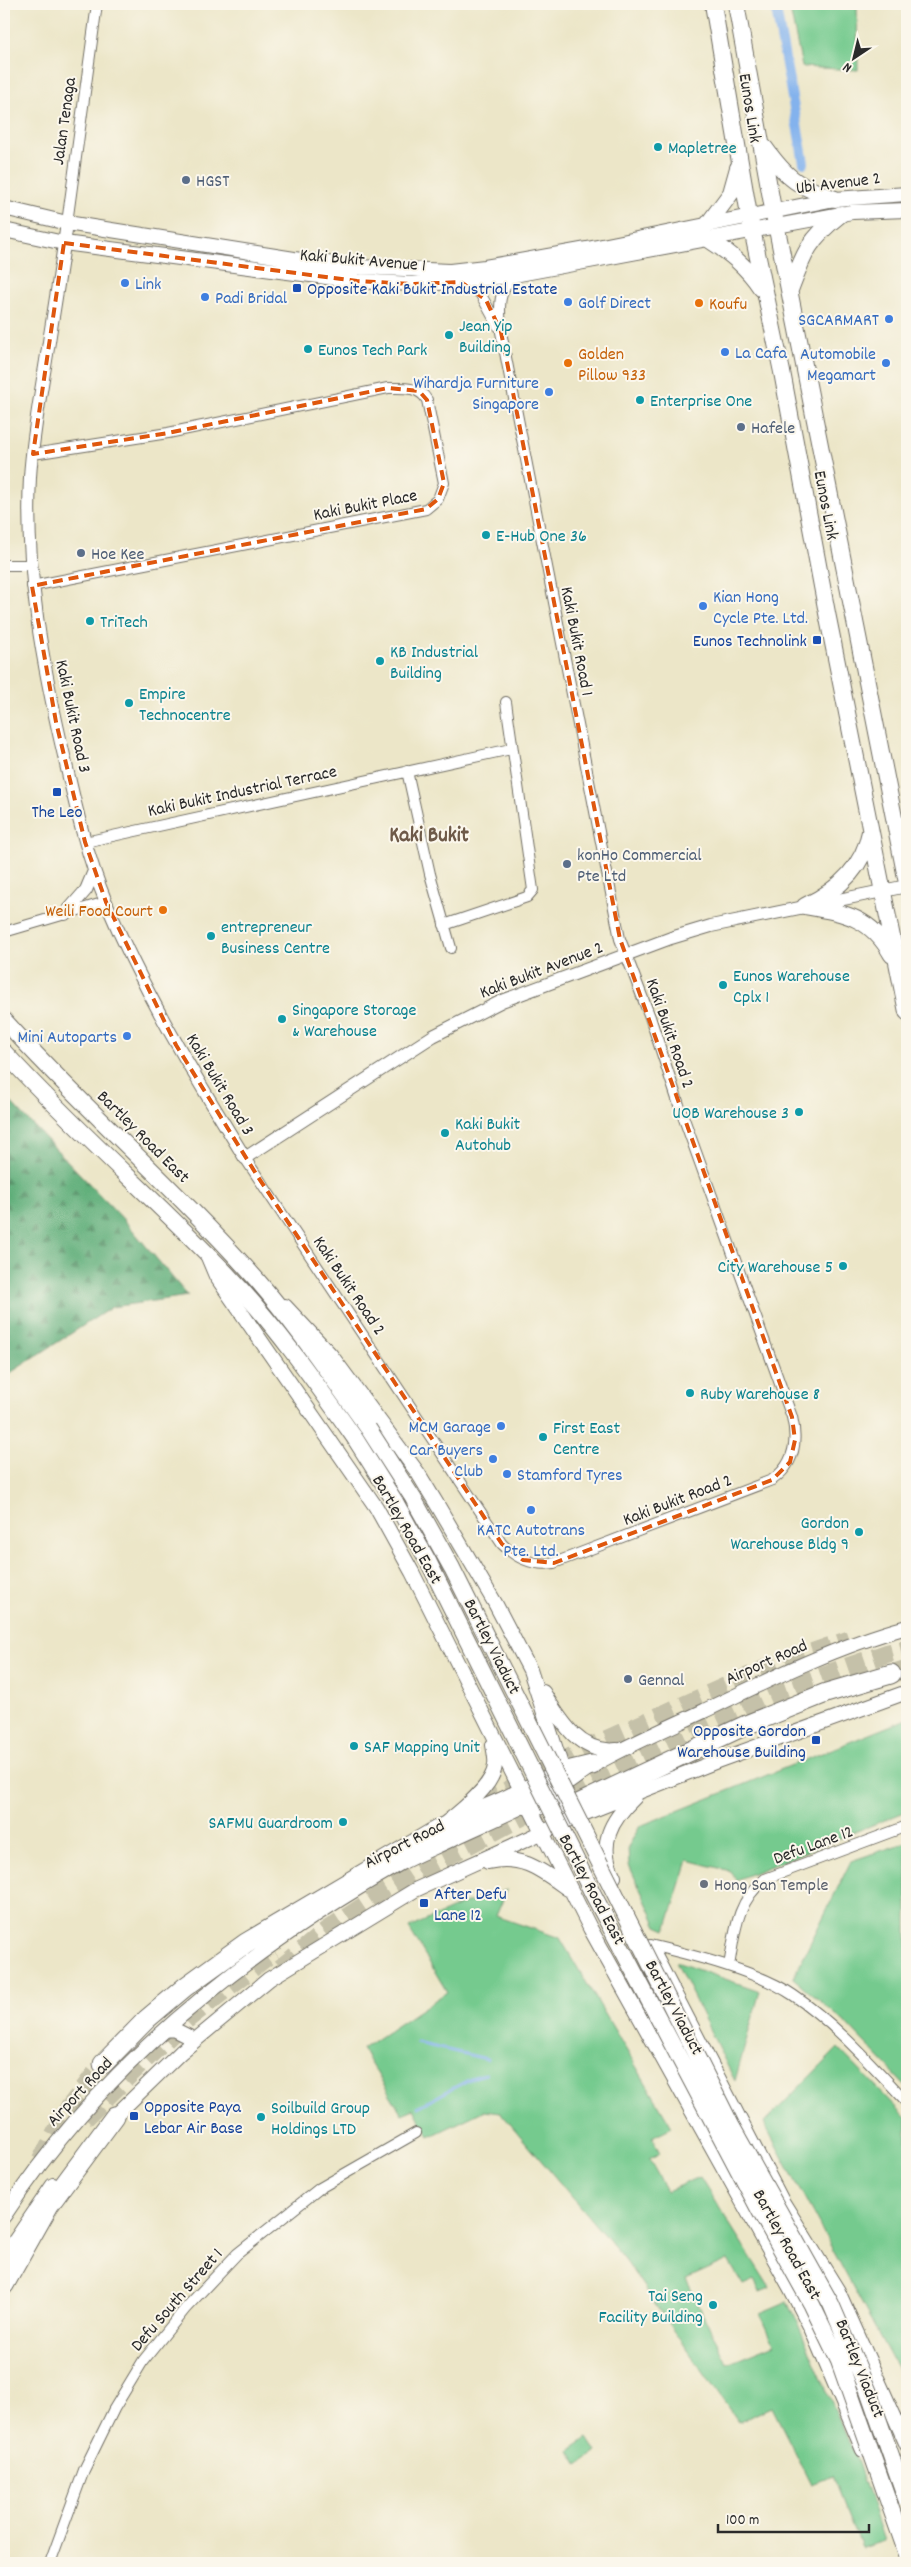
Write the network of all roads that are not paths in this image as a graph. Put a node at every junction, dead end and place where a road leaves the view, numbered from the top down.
1 (97, 4) edge
2 (713, 4) edge
3 (736, 4) edge
4 (763, 144) junction
5 (740, 161) junction
6 (907, 194) edge
7 (835, 199) junction
8 (4, 208) edge
9 (773, 209) junction
10 (907, 210) edge
11 (841, 214) junction
12 (749, 215) junction
13 (66, 223) junction
14 (777, 226) junction
15 (4, 230) edge
16 (708, 231) junction
17 (752, 231) junction
18 (64, 243) junction
19 (514, 275) junction
20 (461, 282) junction
21 (790, 290) junction
22 (765, 294) junction
23 (501, 332) junction
24 (32, 454) junction
25 (4, 565) edge
26 (31, 565) junction
27 (32, 586) junction
28 (506, 702) dead end
29 (512, 749) junction
30 (407, 770) junction
31 (895, 817) junction
32 (871, 828) junction
33 (907, 839) edge
34 (85, 842) junction
35 (94, 871) junction
36 (907, 885) edge
37 (883, 891) junction
38 (106, 902) junction
39 (805, 906) junction
40 (65, 914) junction
41 (444, 925) junction
42 (4, 932) edge
43 (451, 948) dead end
44 (626, 955) junction
45 (898, 966) junction
46 (907, 1012) edge
47 (4, 1013) edge
48 (4, 1020) edge
49 (19, 1036) junction
50 (4, 1052) edge
51 (246, 1158) junction
52 (207, 1256) junction
53 (257, 1280) junction
54 (361, 1432) junction
55 (907, 1626) edge
56 (530, 1670) junction
57 (891, 1674) tunnel mouth
58 (907, 1692) edge
59 (492, 1734) junction
60 (624, 1749) junction
61 (592, 1765) joint
62 (565, 1778) junction
63 (639, 1793) junction
64 (525, 1799) junction
65 (580, 1809) junction
66 (907, 1826) edge
67 (439, 1829) junction
68 (540, 1833) junction
69 (460, 1869) junction
70 (570, 1891) junction
71 (650, 1945) junction
72 (669, 1950) junction
73 (657, 1959) junction
74 (729, 1966) junction
75 (165, 2030) junction
76 (195, 2040) junction
77 (103, 2064) tunnel mouth
78 (907, 2102) edge
79 (731, 2103) junction
80 (114, 2116) junction
81 (695, 2116) junction
82 (416, 2133) dead end
83 (4, 2216) edge
84 (4, 2257) edge
85 (4, 2285) edge
86 (880, 2382) junction
87 (839, 2395) junction
88 (907, 2445) edge
89 (907, 2501) edge
90 (907, 2554) edge
91 (50, 2563) edge
92 (904, 2563) edge

1 - 13 street, Jalan Tenaga
2 - 5 highway, Eunos Link
3 - 4 highway, Eunos Link
4 - 7 highway
4 - 9 highway, Eunos Link
5 - 12 highway, Eunos Link
5 - 16 highway
6 - 7 main road, Ubi Avenue 2
7 - 9 main road, Ubi Avenue 2
8 - 13 main road, Kaki Bukit Avenue 1
9 - 12 main road, Kaki Bukit Avenue 1
9 - 14 highway, Eunos Link
10 - 11 main road, Ubi Avenue 2
11 - 14 main road, Ubi Avenue 2
11 - 21 highway
12 - 16 main road, Kaki Bukit Avenue 1
12 - 17 highway, Eunos Link
13 - 16 main road, Kaki Bukit Avenue 1
13 - 18 street, Jalan Tenaga
14 - 17 main road, Kaki Bukit Avenue 1
14 - 21 highway, Eunos Link
15 - 18 main road, Kaki Bukit Avenue 1
16 - 17 main road, Kaki Bukit Avenue 1
16 - 19 main road, Kaki Bukit Avenue 1
16 - 22 highway
17 - 22 highway, Eunos Link
18 - 20 main road, Kaki Bukit Avenue 1
18 - 24 street, Kaki Bukit Road 3
19 - 20 main road, Kaki Bukit Avenue 1
19 - 23 street, Kaki Bukit Road 1
20 - 23 street, Kaki Bukit Road 1
21 - 31 highway, Eunos Link
22 - 32 highway, Eunos Link
23 - 44 street, Kaki Bukit Road 1
24 - 26 street, Kaki Bukit Road 3
24 - 27 street, Kaki Bukit Place
25 - 26 street
26 - 27 street, Kaki Bukit Road 3
27 - 34 street, Kaki Bukit Road 3
28 - 29 street
29 - 30 street, Kaki Bukit Industrial Terrace
29 - 41 street
30 - 34 street, Kaki Bukit Industrial Terrace
30 - 41 street
31 - 33 highway
31 - 36 highway, Eunos Link
32 - 37 highway, Eunos Link
32 - 39 highway
34 - 35 street, Kaki Bukit Road 3
35 - 38 street, Kaki Bukit Road 3
35 - 40 street
36 - 37 street, Kaki Bukit Avenue 2
37 - 39 street, Kaki Bukit Avenue 2
37 - 45 highway, Eunos Link
38 - 40 street
38 - 51 street, Kaki Bukit Road 3
39 - 44 street, Kaki Bukit Avenue 2
39 - 45 highway
40 - 42 street
41 - 43 street
44 - 51 street, Kaki Bukit Avenue 2
44 - 51 street, Kaki Bukit Road 2
45 - 46 highway, Eunos Link
47 - 49 highway
48 - 49 highway, Bartley Road East
49 - 53 highway, Bartley Road East
50 - 52 highway, Bartley Road East
52 - 54 highway, Bartley Road East
52 - 59 main road, Bartley Road East
53 - 54 highway, Bartley Road East
53 - 56 main road, Bartley Road East
54 - 89 highway, Bartley Viaduct, bridge
54 - 90 highway, Bartley Viaduct, bridge
55 - 60 main road, Airport Road
56 - 60 main road
56 - 62 main road, Bartley Road East
57 - 65 highway
58 - 63 main road
59 - 64 main road, Bartley Road East
59 - 67 main road
60 - 61 main road, Airport Road
61 - 62 highway
62 - 64 highway
62 - 65 main road, Bartley Road East
63 - 65 main road
63 - 71 main road, Bartley Road East
64 - 65 highway
64 - 67 highway
64 - 68 main road, Bartley Road East
64 - 75 main road, Airport Road
65 - 68 main road
66 - 74 street, Defu Lane 12
67 - 77 highway
68 - 69 main road
68 - 70 main road, Bartley Road East
69 - 70 main road
69 - 76 main road
70 - 81 main road, Bartley Road East
71 - 72 street
71 - 73 main road, Bartley Road East
72 - 73 street
72 - 74 street
73 - 79 main road, Bartley Road East
74 - 78 street
75 - 76 main road
75 - 83 main road, Airport Road
76 - 80 main road
79 - 81 main road
79 - 86 main road, Bartley Road East
80 - 84 main road
80 - 85 highway
81 - 87 main road, Bartley Road East
82 - 91 street, Defu South Street 1
86 - 87 main road
86 - 88 main road, Bartley Road East
87 - 92 main road, Bartley Road East

